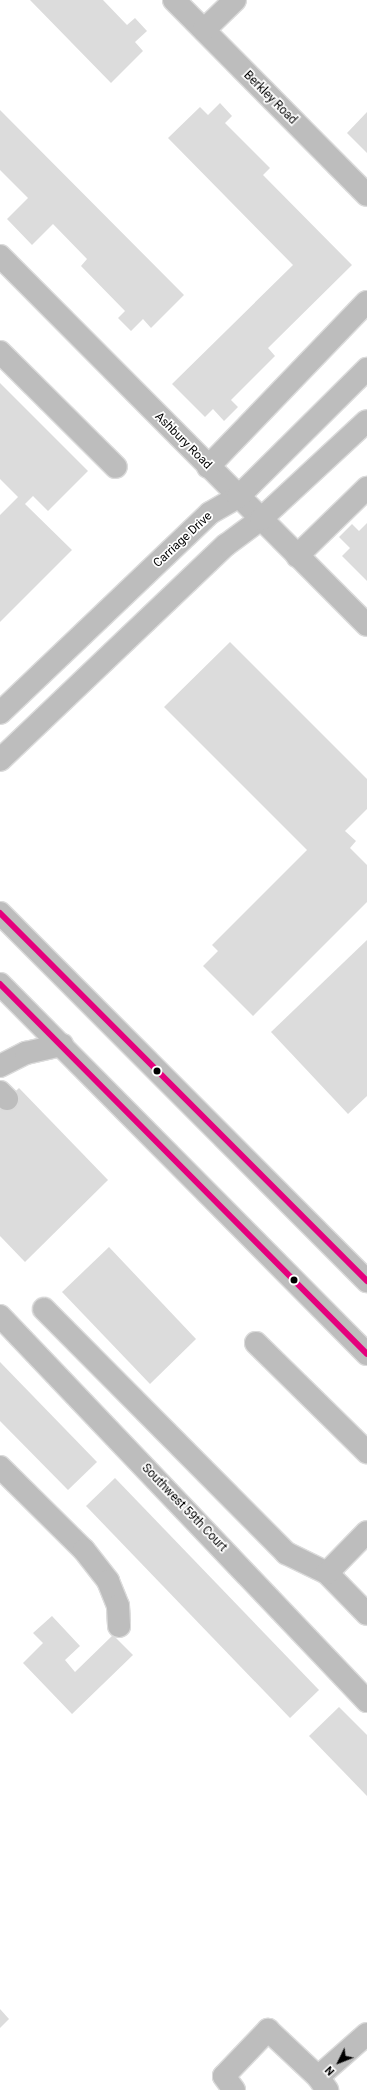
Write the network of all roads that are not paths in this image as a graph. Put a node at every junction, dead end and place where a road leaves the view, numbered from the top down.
1 (174, 0) edge
2 (235, 0) edge
3 (204, 30) junction
4 (367, 195) edge
5 (0, 256) edge
6 (367, 302) edge
7 (0, 352) edge
8 (367, 369) edge
9 (367, 421) edge
10 (116, 467) dead end
11 (208, 467) junction
12 (367, 488) edge
13 (238, 497) junction
14 (261, 519) junction
15 (297, 556) junction
16 (367, 625) edge
17 (0, 713) edge
18 (0, 760) edge
19 (0, 913) edge
20 (0, 984) edge
21 (62, 1045) junction
22 (0, 1066) edge
23 (367, 1281) edge
24 (44, 1310) dead end
25 (0, 1316) edge
26 (256, 1343) dead end
27 (367, 1354) edge
28 (367, 1452) edge
29 (0, 1467) edge
30 (367, 1532) edge
31 (327, 1573) junction
32 (367, 1614) edge
33 (119, 1626) dead end
34 (367, 1701) edge
35 (367, 2034) edge
36 (323, 2084) edge
37 (234, 2090) edge

1 - 3 street, Berkley Road
2 - 3 street
3 - 4 street, Berkley Road
5 - 11 street, Ashbury Road
6 - 11 street
7 - 10 street
8 - 13 street, Carriage Drive
9 - 14 street
11 - 13 street, Ashbury Road
12 - 15 street
13 - 14 street, Ashbury Road
13 - 17 street, Carriage Drive
14 - 15 street, Ashbury Road
14 - 18 street
15 - 16 street, Ashbury Road
19 - 23 street
20 - 21 street
21 - 22 street
21 - 27 street
24 - 31 street
25 - 34 street, Southwest 59th Court
26 - 28 street
29 - 33 street
30 - 31 street
31 - 32 street
35 - 36 street
36 - 37 street

